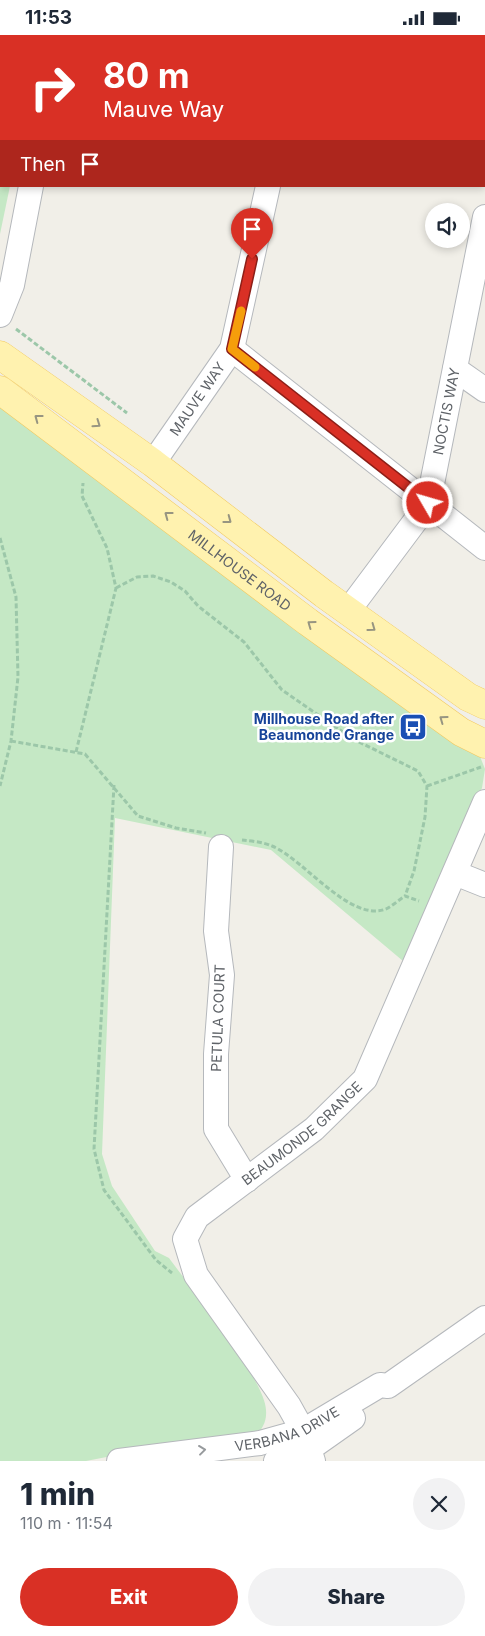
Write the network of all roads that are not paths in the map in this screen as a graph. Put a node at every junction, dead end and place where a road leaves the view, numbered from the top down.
1 (32, 187) edge
2 (268, 187) edge
3 (485, 217) edge
4 (0, 315) edge
5 (232, 349) junction
6 (0, 355) edge
7 (455, 369) junction
8 (0, 389) edge
9 (485, 390) edge
10 (153, 463) junction
11 (428, 503) junction
12 (485, 548) edge
13 (348, 611) junction
14 (485, 705) edge
15 (484, 755) edge
16 (485, 802) edge
17 (221, 847) dead end
18 (455, 873) junction
19 (485, 885) edge
20 (247, 1180) junction
21 (485, 1318) edge
22 (308, 1447) edge
23 (119, 1461) edge
24 (276, 1461) edge

1 - 4 street
2 - 5 street, MAUVE WAY
3 - 7 street, NOCTIS WAY
5 - 10 street, MAUVE WAY
5 - 11 street
6 -> 10 main road
7 - 9 street
7 - 11 street, NOCTIS WAY
15 -> 8 main road, MILLHOUSE ROAD
10 -> 13 main road
11 - 12 street
11 - 13 street, NOCTIS WAY
13 -> 14 main road
16 - 18 street, BEAUMONDE GRANGE
17 - 20 street, PETULA COURT
18 - 19 street
18 - 20 street, BEAUMONDE GRANGE
20 - 22 street, BEAUMONDE GRANGE
21 - 22 street, VERBANA DRIVE
23 -> 22 street, VERBANA DRIVE
22 - 24 street, VERBANA DRIVE

